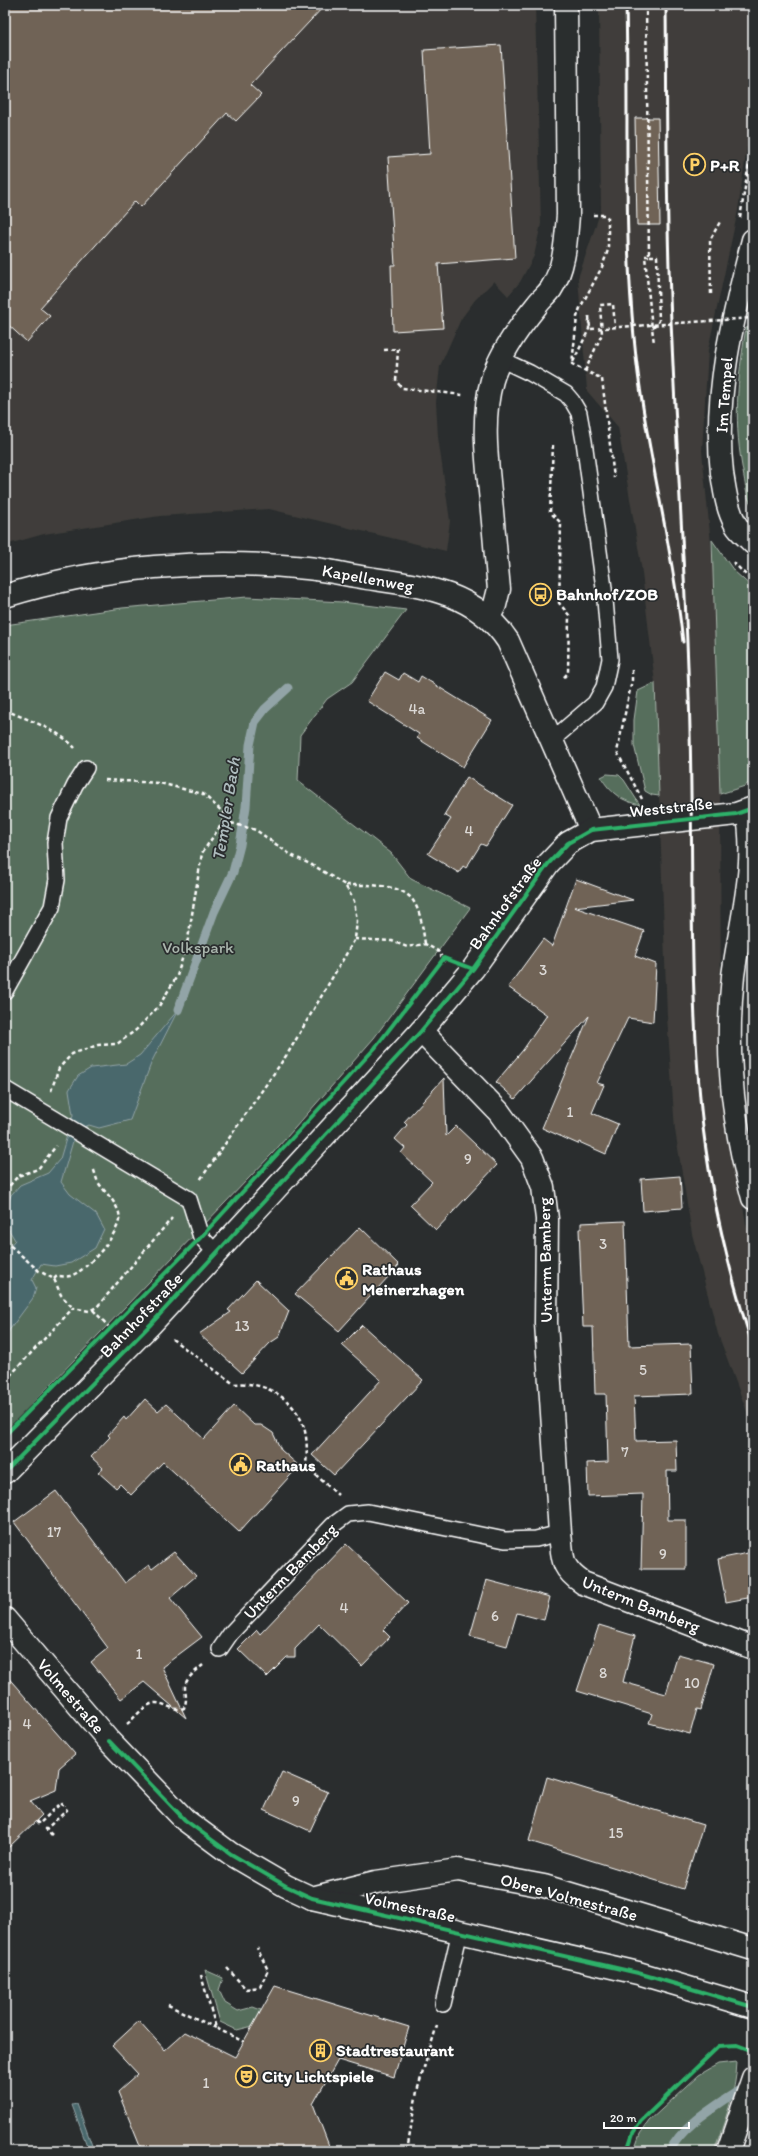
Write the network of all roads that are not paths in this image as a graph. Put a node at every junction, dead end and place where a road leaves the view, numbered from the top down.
1 (566, 5) edge
2 (753, 240) edge
3 (500, 359) junction
4 (753, 543) edge
5 (5, 596) edge
6 (489, 617) junction
7 (552, 740) junction
8 (86, 768) road end
9 (750, 809) edge
10 (591, 830) junction
11 (5, 992) edge
12 (421, 1031) junction
13 (5, 1089) edge
14 (753, 1198) edge
15 (217, 1254) junction
16 (5, 1472) edge
17 (560, 1533) junction
18 (5, 1619) edge
19 (753, 1648) edge
20 (220, 1650) road end
21 (312, 1898) junction
22 (460, 1931) junction
23 (753, 1949) edge
24 (443, 2004) road end
25 (753, 2007) edge
26 (753, 2078) edge
27 (728, 2151) edge

1 - 3 street
2 - 4 street, Im Tempel
3 - 6 street
3 - 7 lane
5 - 6 street, Kapellenweg
6 - 7 street, Kapellenweg
7 - 10 street, Kapellenweg
8 - 11 lane
9 - 10 street, Weststraße
9 - 14 street
10 - 12 street, Bahnhofstraße
12 - 15 street, Bahnhofstraße
12 - 17 street, Unterm Bamberg
13 - 15 lane
15 - 16 street, Bahnhofstraße
17 - 19 street, Unterm Bamberg
17 - 20 lane, Unterm Bamberg
18 - 21 street, Volmestraße
21 - 22 street, Volmestraße
21 - 23 street, Obere Volmestraße
22 - 24 lane
22 - 25 street, Volmestraße
26 - 27 street

